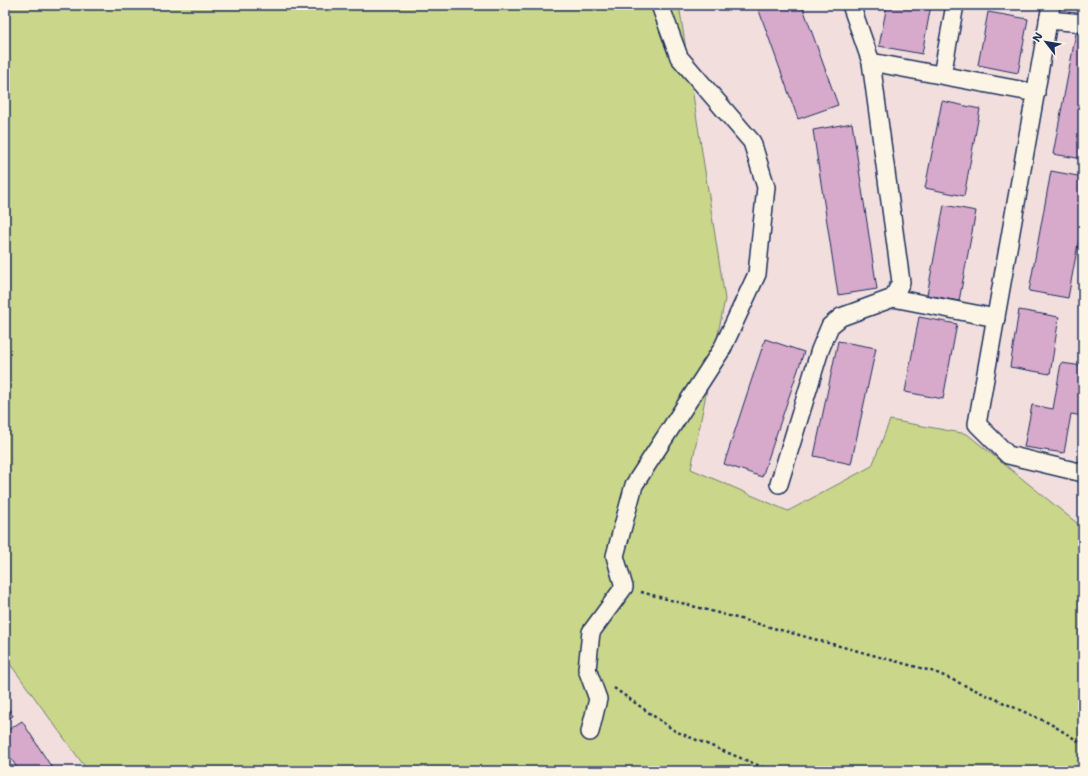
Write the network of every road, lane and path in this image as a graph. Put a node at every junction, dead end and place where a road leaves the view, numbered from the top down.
1 (660, 5) edge
2 (852, 5) edge
3 (955, 5) edge
4 (1050, 12) edge
5 (1083, 23) edge
6 (871, 62) junction
7 (942, 75) junction
8 (1036, 93) junction
9 (893, 298) junction
10 (996, 318) junction
11 (1083, 473) edge
12 (779, 484) dead end
13 (624, 587) junction
14 (612, 686) dead end
15 (590, 732) dead end
16 (1083, 744) edge
17 (772, 771) edge

1 - 13 street
2 - 6 street
3 - 7 street
4 - 5 street
4 - 8 street
6 - 7 street
6 - 9 street
7 - 8 street
8 - 10 street
9 - 10 street
9 - 12 street
10 - 11 street
13 - 15 street
13 - 16 path
14 - 17 path

